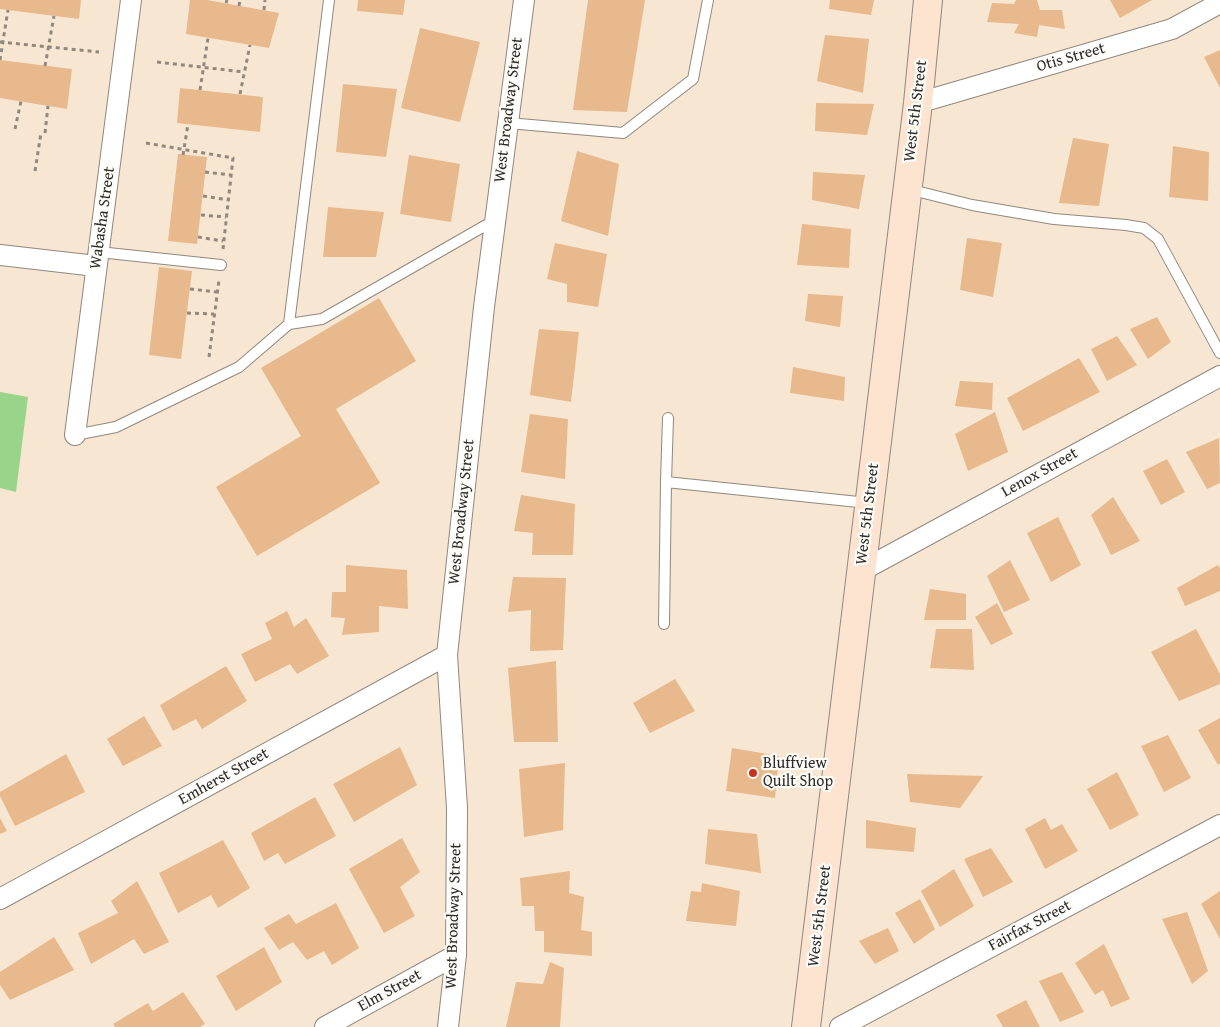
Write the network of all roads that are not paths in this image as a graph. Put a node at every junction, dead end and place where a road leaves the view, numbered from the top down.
1 (131, 0) edge
2 (329, 0) edge
3 (524, 0) edge
4 (708, 0) edge
5 (928, 0) edge
6 (1220, 3) edge
7 (918, 103) junction
8 (508, 123) junction
9 (907, 189) junction
10 (495, 220) junction
11 (0, 255) edge
12 (98, 259) junction
13 (220, 266) dead end
14 (289, 324) junction
15 (1220, 353) edge
16 (1220, 376) edge
17 (668, 418) dead end
18 (75, 435) joint
19 (666, 482) junction
20 (869, 503) junction
21 (861, 571) junction
22 (664, 624) dead end
23 (447, 655) junction
24 (1220, 825) edge
25 (0, 899) edge
26 (456, 955) junction
27 (325, 1027) edge
28 (448, 1027) edge
29 (806, 1027) edge
30 (840, 1027) edge

1 - 12 street, Wabasha Street
2 - 14 lane
3 - 8 street, West Broadway Street
4 - 8 lane
5 - 7 main road, West 5th Street
6 - 7 street, Otis Street
7 - 9 main road, West 5th Street
8 - 10 street, West Broadway Street
9 - 15 lane
9 - 20 main road, West 5th Street
10 - 14 lane
10 - 23 street, West Broadway Street
11 - 12 street
12 - 13 lane
12 - 18 street, Wabasha Street
14 - 18 lane
16 - 21 street, Lenox Street
17 - 19 lane
19 - 20 lane
19 - 22 lane
20 - 21 main road, West 5th Street
21 - 29 main road, West 5th Street
23 - 25 street, Emherst Street
23 - 26 street, West Broadway Street
24 - 30 street, Fairfax Street
26 - 27 street, Elm Street
26 - 28 street, West Broadway Street

